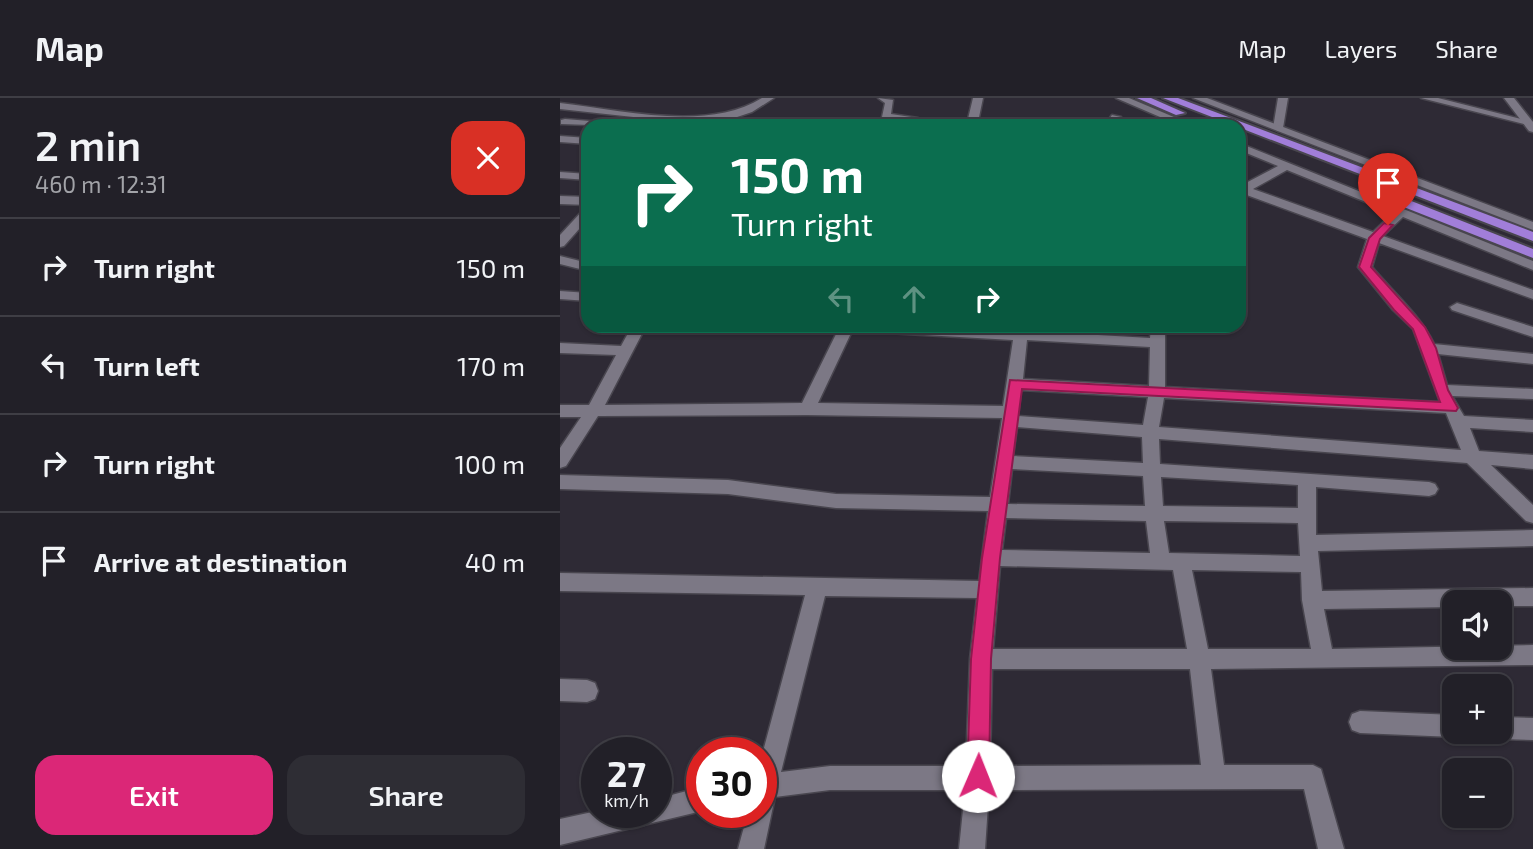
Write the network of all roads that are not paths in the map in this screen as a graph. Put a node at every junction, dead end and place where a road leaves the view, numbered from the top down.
1 (568, 98) edge
2 (769, 98) edge
3 (883, 98) edge
4 (978, 98) edge
5 (1121, 98) edge
6 (1142, 98) edge
7 (1168, 98) edge
8 (1198, 98) edge
9 (1283, 98) edge
10 (1426, 98) edge
11 (1509, 98) edge
12 (583, 108) junction
13 (654, 119) edge
14 (735, 119) edge
15 (914, 119) edge
16 (975, 119) edge
17 (1173, 119) edge
18 (1194, 119) edge
19 (1223, 119) edge
20 (563, 124) edge
21 (581, 125) edge
22 (1532, 127) edge
23 (1246, 128) edge
24 (1278, 128) junction
25 (560, 139) edge
26 (581, 140) edge
27 (1246, 140) edge
28 (1246, 149) edge
29 (1287, 165) junction
30 (560, 175) edge
31 (581, 176) edge
32 (1246, 187) edge
33 (1246, 192) edge
34 (560, 200) edge
35 (581, 201) edge
36 (1401, 212) junction
37 (580, 225) edge
38 (1533, 226) edge
39 (560, 227) edge
40 (1533, 237) edge
41 (1374, 238) junction
42 (560, 243) edge
43 (1533, 254) edge
44 (560, 260) edge
45 (581, 265) edge
46 (1533, 266) edge
47 (560, 295) edge
48 (1533, 295) edge
49 (581, 296) edge
50 (1457, 307) dead end
51 (1533, 332) edge
52 (635, 333) edge
53 (845, 333) edge
54 (1021, 333) edge
55 (1044, 333) edge
56 (1158, 333) edge
57 (1157, 343) junction
58 (560, 348) edge
59 (1429, 348) junction
60 (625, 351) junction
61 (1533, 359) edge
62 (1015, 384) junction
63 (1441, 390) junction
64 (1157, 391) junction
65 (1533, 394) edge
66 (807, 409) junction
67 (560, 411) edge
68 (593, 412) junction
69 (1455, 415) junction
70 (1011, 417) junction
71 (1533, 426) edge
72 (1150, 432) junction
73 (1473, 459) junction
74 (560, 461) edge
75 (1533, 462) edge
76 (1005, 463) junction
77 (1153, 472) junction
78 (1307, 479) junction
79 (560, 482) edge
80 (1429, 489) dead end
81 (999, 507) junction
82 (1154, 512) junction
83 (1307, 516) junction
84 (1533, 516) edge
85 (1533, 538) edge
86 (1307, 542) junction
87 (991, 558) junction
88 (1171, 560) junction
89 (1311, 564) junction
90 (560, 582) edge
91 (817, 587) junction
92 (988, 590) junction
93 (1533, 597) edge
94 (1312, 600) junction
95 (1533, 655) edge
96 (1199, 657) junction
97 (981, 659) junction
98 (1323, 659) junction
99 (560, 690) edge
100 (587, 691) dead end
101 (1360, 722) dead end
102 (1442, 725) edge
103 (1512, 728) edge
104 (1533, 729) edge
105 (777, 740) edge
106 (978, 776) junction
107 (1214, 777) junction
108 (777, 790) edge
109 (581, 827) edge
110 (756, 828) edge
111 (560, 832) edge
112 (751, 849) edge
113 (972, 849) edge
114 (1331, 849) edge

1 - 12 street
2 - 14 street
3 - 15 street
4 - 16 street
5 - 17 street
6 - 18 highway
7 - 19 highway
8 - 24 street
9 - 24 street
10 - 22 street
11 - 22 street
12 - 13 street
12 - 20 street
20 - 21 street
23 - 40 highway
24 - 38 street
25 - 26 street
27 - 43 highway
28 - 29 street
29 - 32 street
29 - 36 street
30 - 31 street
33 - 41 street
34 - 35 street
36 - 41 street
36 - 46 street
37 - 39 street
37 - 42 street
41 - 48 street
41 - 59 street
44 - 45 street
47 - 49 street
50 - 51 street
52 - 60 street
53 - 66 street
54 - 62 street
55 - 57 street
56 - 57 street
57 - 64 street
58 - 60 street
59 - 61 street
59 - 63 street
60 - 68 street
62 - 64 street
62 - 70 street
63 - 65 street
63 - 69 street
64 - 69 street
64 - 72 street
66 - 68 street
66 - 70 street
67 - 68 street
68 - 74 street
69 - 71 street
69 - 73 street
70 - 72 street
70 - 76 street
72 - 73 street
72 - 77 street
73 - 75 street
73 - 84 street
76 - 77 street
76 - 81 street
77 - 78 street
77 - 82 street
78 - 80 street
78 - 83 street
79 - 81 street
81 - 82 street
81 - 87 street
82 - 83 street
82 - 88 street
83 - 86 street
85 - 86 street
86 - 89 street
87 - 88 street
87 - 92 street
88 - 89 street
88 - 96 street
89 - 94 street
90 - 91 street
91 - 92 street
91 - 105 street
92 - 97 street
93 - 94 street
94 - 98 street
95 - 98 street
96 - 97 street
96 - 98 street
96 - 107 street
97 - 106 street
99 - 100 street
101 - 102 street
103 - 104 street
106 - 107 street
106 - 108 street
106 - 113 street
107 - 114 street
109 - 111 street
110 - 112 street

